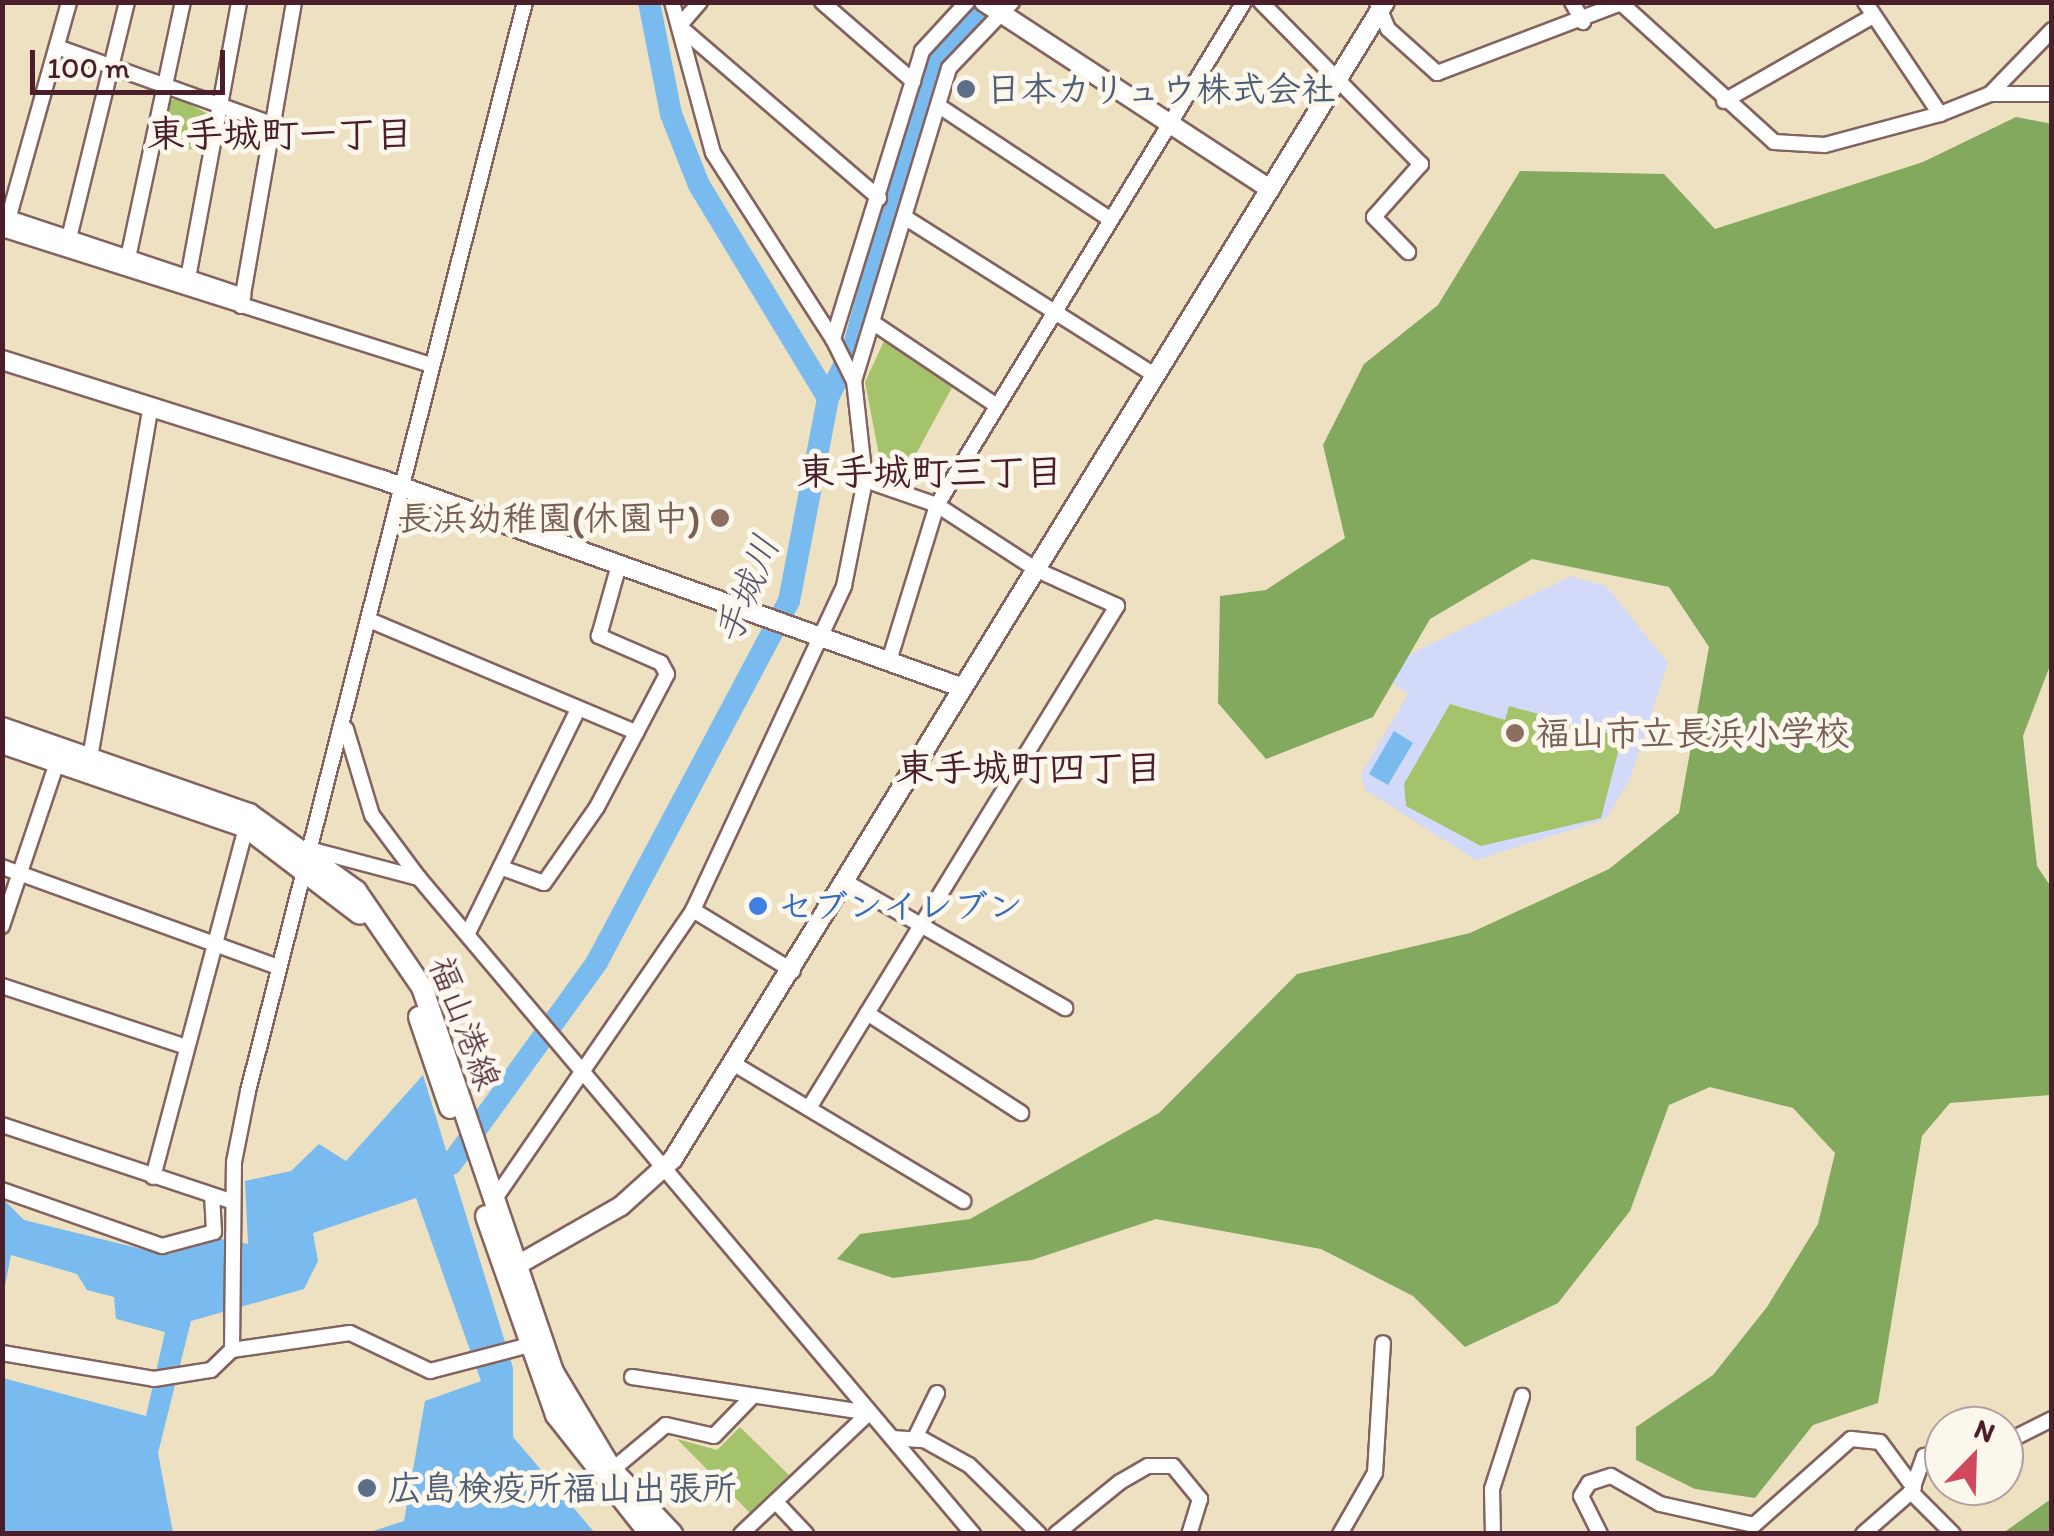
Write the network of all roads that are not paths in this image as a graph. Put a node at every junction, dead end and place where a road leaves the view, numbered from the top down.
1 (70, 2) edge
2 (127, 2) edge
3 (184, 2) edge
4 (239, 2) edge
5 (294, 2) edge
6 (672, 2) edge
7 (700, 2) edge
8 (822, 2) edge
9 (967, 2) edge
10 (1244, 2) edge
11 (1260, 2) edge
12 (1572, 2) edge
13 (1623, 3) edge
14 (520, 4) edge
15 (1381, 5) edge
16 (997, 8) edge
17 (1869, 9) edge
18 (1582, 22) junction
19 (680, 26) junction
20 (2052, 30) edge
21 (57, 47) junction
22 (112, 66) junction
23 (1338, 79) junction
24 (913, 81) junction
25 (166, 86) junction
26 (1990, 94) junction
27 (2052, 94) edge
28 (1724, 101) junction
29 (220, 104) junction
30 (938, 106) junction
31 (1940, 114) junction
32 (272, 124) junction
33 (1170, 125) junction
34 (1270, 189) junction
35 (879, 198) junction
36 (906, 218) junction
37 (1110, 218) junction
38 (6, 226) edge
39 (69, 238) junction
40 (1408, 252) dead end
41 (128, 258) junction
42 (188, 278) junction
43 (242, 301) junction
44 (1054, 312) junction
45 (875, 324) junction
46 (836, 344) junction
47 (2, 360) edge
48 (430, 365) junction
49 (1156, 376) junction
50 (854, 380) junction
51 (997, 406) junction
52 (150, 410) junction
53 (865, 480) junction
54 (397, 487) junction
55 (937, 505) junction
56 (620, 565) junction
57 (1036, 570) junction
58 (369, 620) junction
59 (819, 637) junction
60 (889, 661) junction
61 (963, 688) junction
62 (578, 709) junction
63 (2, 728) edge
64 (346, 729) junction
65 (636, 732) junction
66 (2, 743) edge
67 (60, 756) junction
68 (90, 758) junction
69 (248, 820) junction
70 (307, 857) junction
71 (2, 867) edge
72 (505, 869) junction
73 (22, 873) junction
74 (420, 878) junction
75 (846, 882) junction
76 (694, 910) junction
77 (920, 925) junction
78 (2, 926) edge
79 (468, 933) junction
80 (215, 944) junction
81 (279, 967) junction
82 (792, 971) junction
83 (2, 986) edge
84 (1065, 1008) dead end
85 (867, 1013) junction
86 (186, 1047) junction
87 (736, 1065) junction
88 (584, 1073) junction
89 (809, 1108) junction
90 (1020, 1113) dead end
91 (2, 1126) edge
92 (665, 1168) junction
93 (152, 1177) junction
94 (2, 1190) edge
95 (212, 1196) junction
96 (489, 1198) junction
97 (963, 1201) dead end
98 (233, 1202) junction
99 (510, 1270) junction
100 (1383, 1343) dead end
101 (521, 1348) junction
102 (232, 1350) junction
103 (2, 1353) edge
104 (632, 1377) dead end
105 (937, 1393) dead end
106 (1522, 1396) dead end
107 (750, 1399) junction
108 (869, 1413) junction
109 (2052, 1418) edge
110 (2024, 1433) edge
111 (892, 1438) junction
112 (915, 1438) junction
113 (1924, 1456) edge
114 (612, 1470) junction
115 (1913, 1490) junction
116 (776, 1502) junction
117 (1716, 1529) edge
118 (650, 1534) edge
119 (672, 1534) edge
120 (741, 1534) edge
121 (806, 1534) edge
122 (973, 1534) edge
123 (1039, 1534) edge
124 (1056, 1534) edge
125 (1189, 1534) edge
126 (1340, 1534) edge
127 (1493, 1534) edge
128 (1600, 1534) edge
129 (1863, 1534) edge
130 (1953, 1534) edge

1 - 21 street
2 - 22 street
3 - 25 street
4 - 29 street
5 - 32 street
6 - 19 street
7 - 19 street
8 - 24 street
9 - 24 street
10 - 33 street
11 - 23 street
12 - 18 street
13 - 18 street
13 - 28 street
14 - 48 street
15 - 18 street
15 - 23 street
16 - 30 street
16 - 33 street
17 - 28 street
17 - 31 street
19 - 35 street
19 - 46 street
20 - 26 street
21 - 22 street
21 - 38 street
22 - 25 street
22 - 39 street
23 - 34 street
23 - 40 street
24 - 35 street
25 - 29 street
25 - 41 street
26 - 27 street
26 - 31 street
28 - 31 street
29 - 32 street
29 - 42 street
30 - 36 street
30 - 37 street
32 - 43 street
33 - 34 street
33 - 37 street
34 - 49 street
35 - 46 street
36 - 44 street
36 - 45 street
37 - 44 street
38 - 39 street
38 - 43 street
39 - 41 street
41 - 42 street
42 - 43 street
43 - 48 street
44 - 49 street
44 - 51 street
45 - 50 street
45 - 51 street
46 - 50 street
47 - 52 street
48 - 54 street
49 - 57 street
50 - 53 street
51 - 55 street
52 - 54 street
52 - 68 street
53 - 55 street
53 - 59 street
54 - 56 street
54 - 58 street
55 - 57 street
55 - 60 street
56 - 59 street
56 - 65 street
57 - 61 street
57 - 77 street
58 - 62 street
58 - 64 street
59 - 60 street
59 - 76 street
60 - 61 street
61 - 75 street
62 - 65 street
62 - 72 street
63 - 67 main road, 福山港線
64 - 70 street
64 - 74 street
65 - 72 street
66 - 67 main road, 福山港線
67 - 68 main road, 福山港線
67 - 69 main road, 福山港線
67 - 73 street
68 - 69 main road, 福山港線
69 - 70 main road, 福山港線
69 - 80 street
70 - 74 street
70 - 81 street
70 - 96 main road, 福山港線
71 - 73 street
72 - 79 street
73 - 78 street
73 - 80 street
74 - 79 street
75 - 77 street
75 - 82 street
76 - 82 street
76 - 88 street
77 - 84 street
77 - 85 street
79 - 88 street
80 - 81 street
80 - 86 street
81 - 98 street
82 - 87 street
83 - 86 street
85 - 89 street
85 - 90 street
86 - 93 street
87 - 89 street
87 - 92 street
88 - 92 street
88 - 96 street
89 - 97 street
91 - 93 street
92 - 99 street
92 - 108 street
93 - 95 street
94 - 95 street
95 - 98 street
96 - 99 main road, 福山港線
98 - 102 street
99 - 101 main road, 福山港線
99 - 114 main road, 福山港線
100 - 126 street
101 - 102 street
101 - 118 main road, 福山港線
102 - 103 street
104 - 107 street
105 - 112 street
106 - 127 street
107 - 108 street
107 - 114 street
108 - 111 street
108 - 116 street
109 - 110 street
111 - 112 street
111 - 122 street
112 - 123 street
113 - 115 street
114 - 119 main road, 福山港線
115 - 117 street
115 - 129 street
115 - 130 street
116 - 120 street
116 - 121 street
117 - 128 street
124 - 125 street

